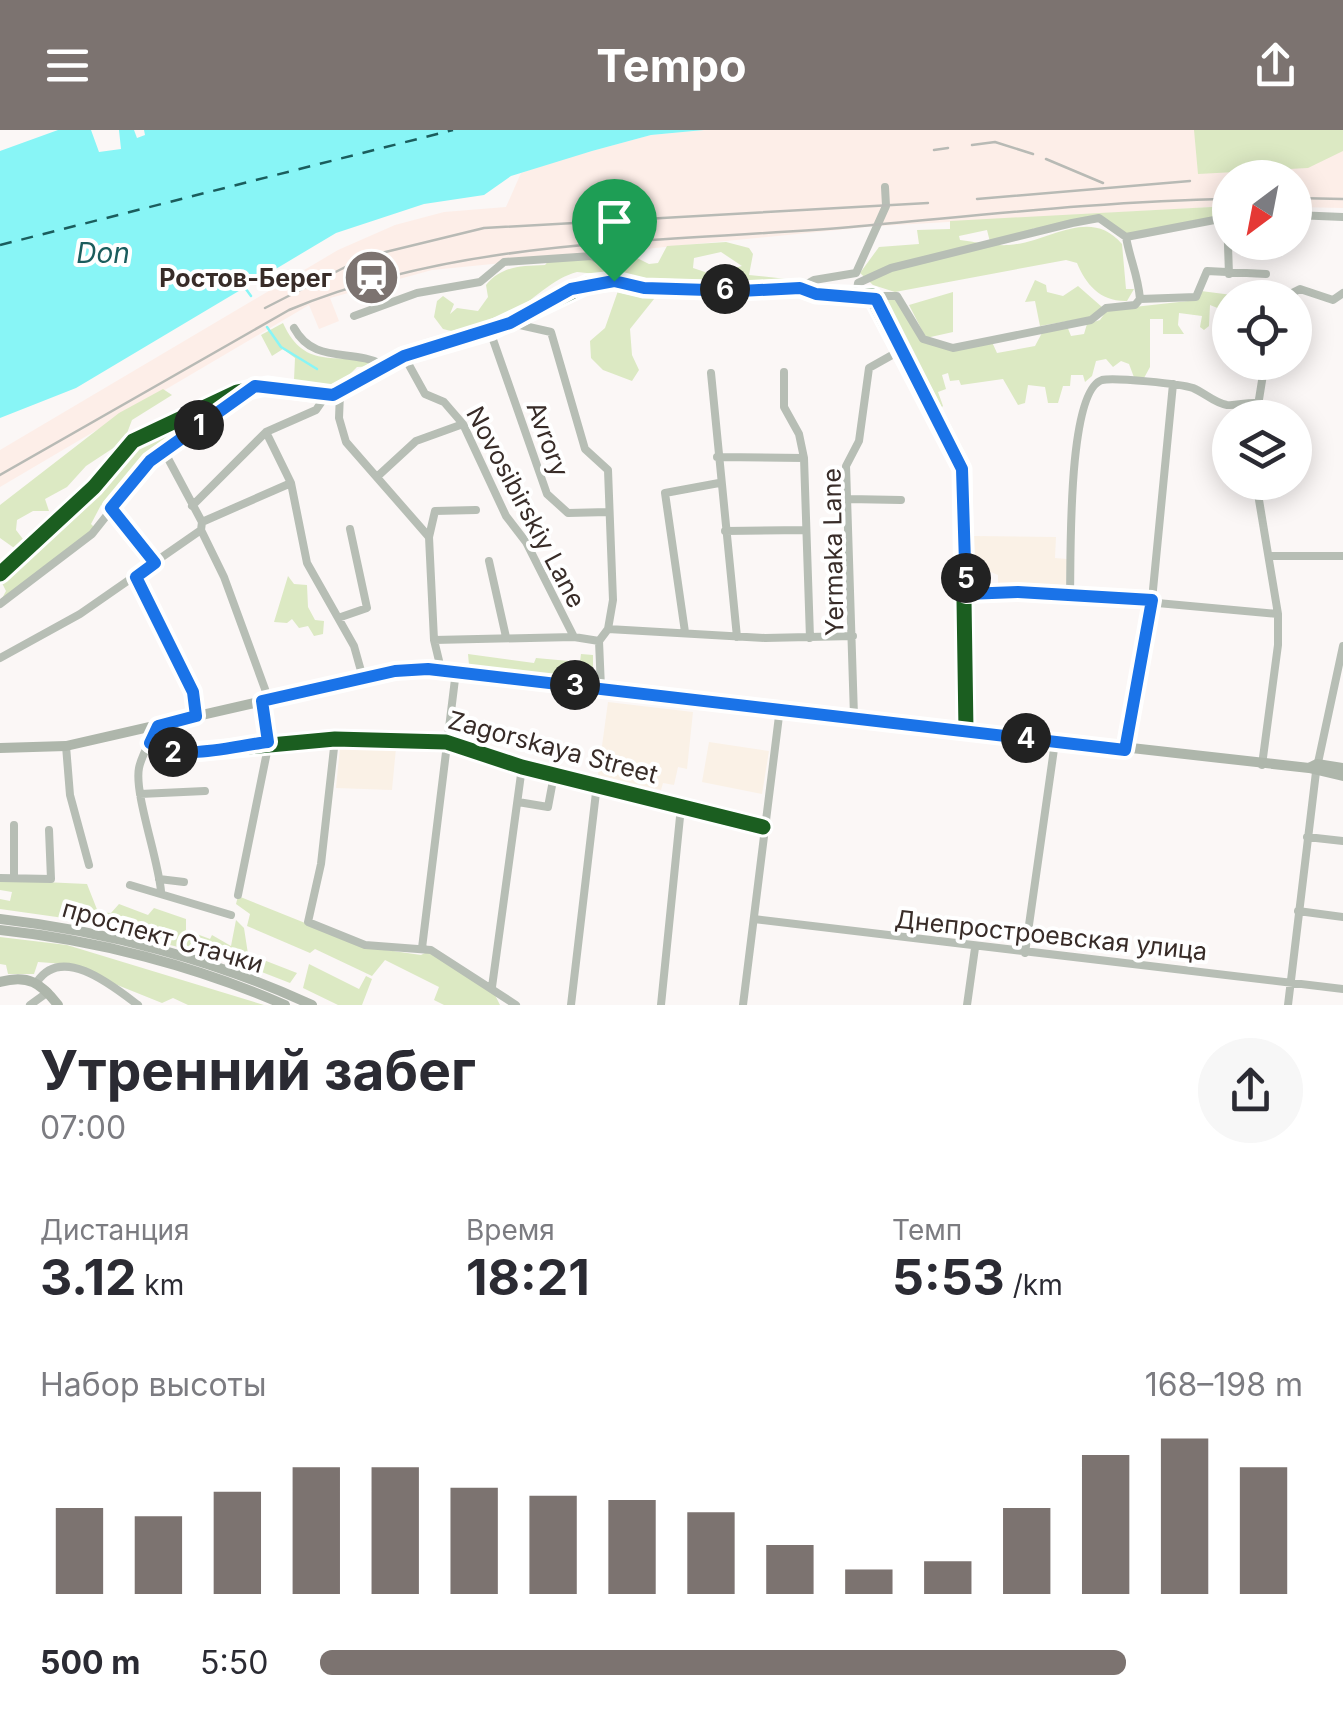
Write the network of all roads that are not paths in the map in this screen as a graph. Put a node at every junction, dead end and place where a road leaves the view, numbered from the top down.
1 (885, 187) dead end
2 (1312, 216) edge
3 (1342, 218) edge
4 (1212, 220) edge
5 (1126, 237) junction
6 (1229, 260) edge
7 (1229, 274) junction
8 (1266, 274) dead end
9 (614, 281) junction
10 (800, 288) junction
11 (1312, 293) edge
12 (1343, 293) edge
13 (856, 296) junction
14 (874, 298) junction
15 (1140, 299) junction
16 (354, 316) dead end
17 (510, 323) junction
18 (294, 328) dead end
19 (490, 331) junction
20 (901, 350) junction
21 (404, 356) junction
22 (384, 364) junction
23 (784, 372) dead end
24 (711, 373) dead end
25 (1173, 384) junction
26 (255, 386) junction
27 (340, 393) junction
28 (325, 397) junction
29 (1216, 400) edge
30 (462, 424) junction
31 (266, 432) junction
32 (164, 451) junction
33 (717, 457) junction
34 (804, 458) junction
35 (378, 476) junction
36 (291, 483) junction
37 (719, 483) junction
38 (848, 499) junction
39 (902, 500) dead end
40 (1259, 500) edge
41 (192, 506) junction
42 (111, 508) junction
43 (476, 510) dead end
44 (608, 512) junction
45 (202, 526) junction
46 (350, 530) dead end
47 (806, 530) junction
48 (726, 531) junction
49 (429, 537) junction
50 (1269, 556) junction
51 (1343, 556) edge
52 (489, 561) dead end
53 (155, 563) junction
54 (0, 574) edge
55 (136, 577) junction
56 (966, 594) junction
57 (1070, 595) junction
58 (1152, 600) junction
59 (0, 604) edge
60 (1278, 614) junction
61 (338, 618) junction
62 (608, 629) junction
63 (686, 632) junction
64 (854, 636) junction
65 (506, 637) junction
66 (574, 637) junction
67 (736, 637) junction
68 (810, 638) junction
69 (434, 640) junction
70 (599, 642) junction
71 (1343, 646) edge
72 (0, 658) edge
73 (442, 670) junction
74 (456, 671) junction
75 (363, 678) junction
76 (601, 688) junction
77 (266, 700) junction
78 (780, 708) junction
79 (196, 716) junction
80 (854, 716) junction
81 (158, 726) junction
82 (966, 730) junction
83 (336, 739) junction
84 (268, 742) junction
85 (446, 742) junction
86 (1056, 742) junction
87 (150, 743) junction
88 (66, 746) junction
89 (0, 748) edge
90 (1125, 750) junction
91 (1262, 765) junction
92 (522, 767) junction
93 (1314, 768) junction
94 (1343, 768) edge
95 (554, 775) junction
96 (1343, 776) edge
97 (597, 784) junction
98 (206, 791) dead end
99 (140, 794) junction
100 (518, 802) junction
101 (681, 807) junction
102 (14, 825) dead end
103 (763, 828) junction
104 (49, 830) dead end
105 (1307, 838) junction
106 (1343, 841) edge
107 (90, 865) dead end
108 (0, 878) edge
109 (14, 878) junction
110 (160, 879) junction
111 (184, 882) dead end
112 (130, 884) dead end
113 (161, 891) junction
114 (238, 894) dead end
115 (1298, 911) junction
116 (232, 915) dead end
117 (1343, 917) edge
118 (0, 919) edge
119 (754, 920) junction
120 (0, 930) edge
121 (422, 948) junction
122 (975, 948) junction
123 (1025, 953) junction
124 (0, 982) edge
125 (37, 982) junction
126 (1291, 982) junction
127 (492, 987) junction
128 (1343, 989) edge
129 (48, 992) junction
130 (30, 1005) edge
131 (58, 1005) edge
132 (138, 1005) edge
133 (285, 1005) edge
134 (312, 1005) edge
135 (516, 1005) edge
136 (571, 1005) edge
137 (661, 1005) edge
138 (744, 1005) edge
139 (967, 1005) edge
140 (1288, 1005) edge

1 - 10 street
2 - 3 street
4 - 5 street
5 - 13 street
5 - 15 street
6 - 7 street
7 - 8 street
7 - 15 street
9 - 10 street
9 - 16 street
9 - 17 street
10 - 13 street
11 - 12 street
13 - 14 street
14 - 15 street
14 - 20 street
17 - 19 street
17 - 44 street
18 - 22 street
19 - 21 street
19 - 44 street, Avrory
20 - 38 street, Yermaka Lane
20 - 56 street
21 - 22 street
21 - 30 street, Novosibirskiy Lane
22 - 27 street
23 - 34 street
24 - 33 street
25 - 29 street
25 - 57 street
25 - 58 street
26 - 28 street
26 - 32 street
26 - 54 street
27 - 28 street
27 - 35 street
28 - 31 street
30 - 35 street
30 - 66 street, Novosibirskiy Lane
31 - 36 street
31 - 41 street
32 - 41 street
32 - 42 street
33 - 34 street
33 - 37 street
34 - 47 street
35 - 49 street
36 - 45 street
36 - 61 street
37 - 48 street
37 - 63 street
38 - 39 street
38 - 64 street, Yermaka Lane
40 - 50 street
41 - 45 street
42 - 53 street
42 - 59 street
43 - 49 street
44 - 62 street
45 - 53 street
45 - 77 street
46 - 61 street
47 - 48 street
47 - 68 street
48 - 67 street
49 - 69 street
50 - 51 street
50 - 60 street
52 - 65 street
53 - 55 street
55 - 72 street
55 - 79 street
56 - 57 street
56 - 82 street
57 - 58 street
58 - 60 street
58 - 90 street
60 - 91 street
61 - 75 street
62 - 63 street
62 - 70 street
63 - 67 street
64 - 68 street
64 - 80 street, Yermaka Lane
65 - 66 street
65 - 69 street
66 - 70 street
67 - 68 street
69 - 73 street
70 - 76 street
71 - 93 street
73 - 74 main road
73 - 75 main road
74 - 76 main road
74 - 85 street
75 - 77 main road
76 - 78 main road
77 - 79 main road
77 - 84 street
78 - 80 main road
78 - 103 street
79 - 81 main road
80 - 82 main road
81 - 87 street
81 - 88 main road
82 - 86 main road
83 - 84 street, Zagorskaya Street
83 - 85 street, Zagorskaya Street
83 - 121 street
84 - 87 street, Zagorskaya Street
84 - 114 street
85 - 92 street, Zagorskaya Street
85 - 121 street
86 - 90 main road
86 - 123 street
87 - 99 street
88 - 89 main road
88 - 107 street
90 - 91 main road
91 - 93 main road
92 - 95 street, Zagorskaya Street
92 - 100 street
93 - 94 main road
93 - 96 main road
93 - 105 street
95 - 97 street, Zagorskaya Street
95 - 100 street
97 - 101 street, Zagorskaya Street
97 - 136 street
98 - 99 street
99 - 110 street
100 - 127 street
101 - 103 street, Zagorskaya Street
101 - 137 street
102 - 109 street
103 - 119 street
104 - 109 street
105 - 106 street
105 - 115 street
108 - 109 street
110 - 111 street
110 - 113 street
112 - 113 street
113 - 116 street
115 - 117 street
115 - 126 street
118 - 134 main road, проспект Стачки
119 - 122 street, Днепростроевская улица
119 - 138 street
120 - 133 main road, проспект Стачки
121 - 127 street
122 - 123 street, Днепростроевская улица
122 - 139 street
123 - 126 street, Днепростроевская улица
124 - 125 main road
125 - 129 main road
125 - 132 street
126 - 128 street, Днепростроевская улица
126 - 140 street
127 - 135 street
129 - 130 street
129 - 131 main road

